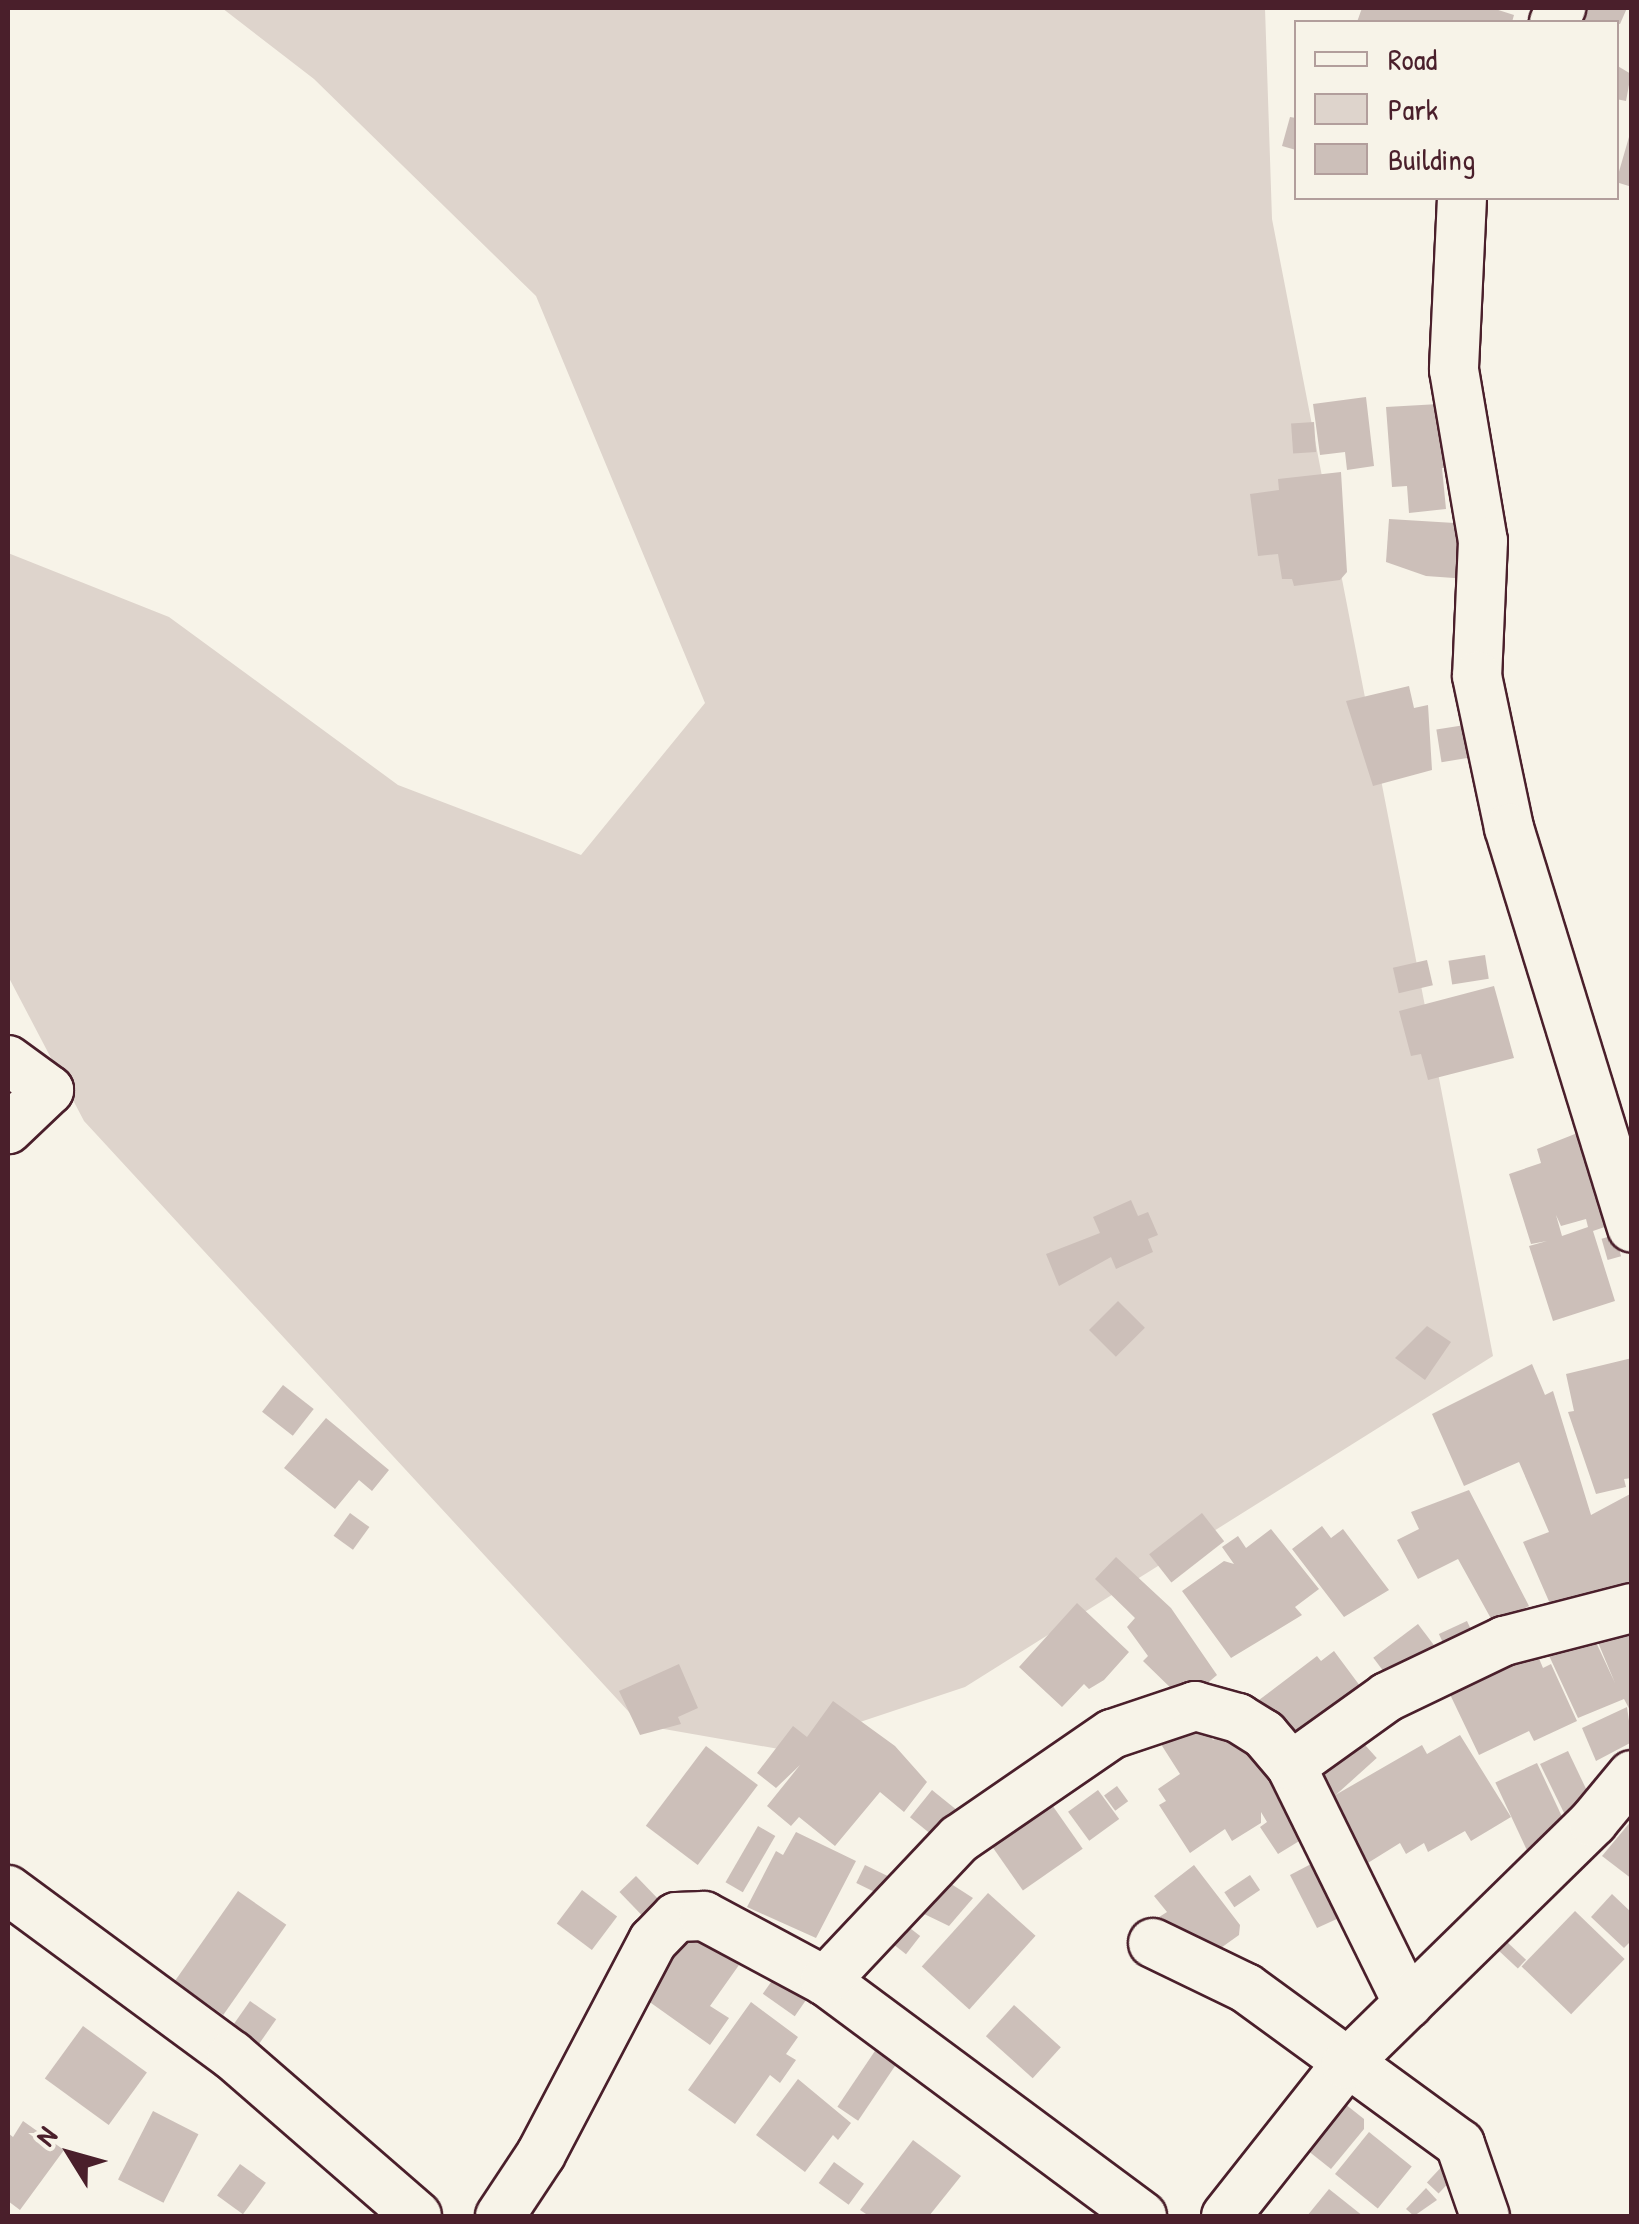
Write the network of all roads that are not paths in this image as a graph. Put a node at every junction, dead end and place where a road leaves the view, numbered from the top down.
1 (1462, 200) edge
2 (8, 1060) edge
3 (8, 1129) edge
4 (1632, 1228) edge
5 (1632, 1608) edge
6 (1292, 1766) junction
7 (1632, 1775) edge
8 (8, 1890) edge
9 (1153, 1943) dead end
10 (825, 1981) junction
11 (1408, 2004) junction
12 (1346, 2064) junction
13 (417, 2216) edge
14 (500, 2216) edge
15 (1142, 2216) edge
16 (1226, 2216) edge
17 (1485, 2216) edge

1 - 4 street
2 - 3 street
5 - 6 street
6 - 10 street
6 - 11 street
7 - 11 street
8 - 13 street
9 - 12 street
10 - 14 street
10 - 15 street
11 - 12 street
12 - 16 street
12 - 17 street

